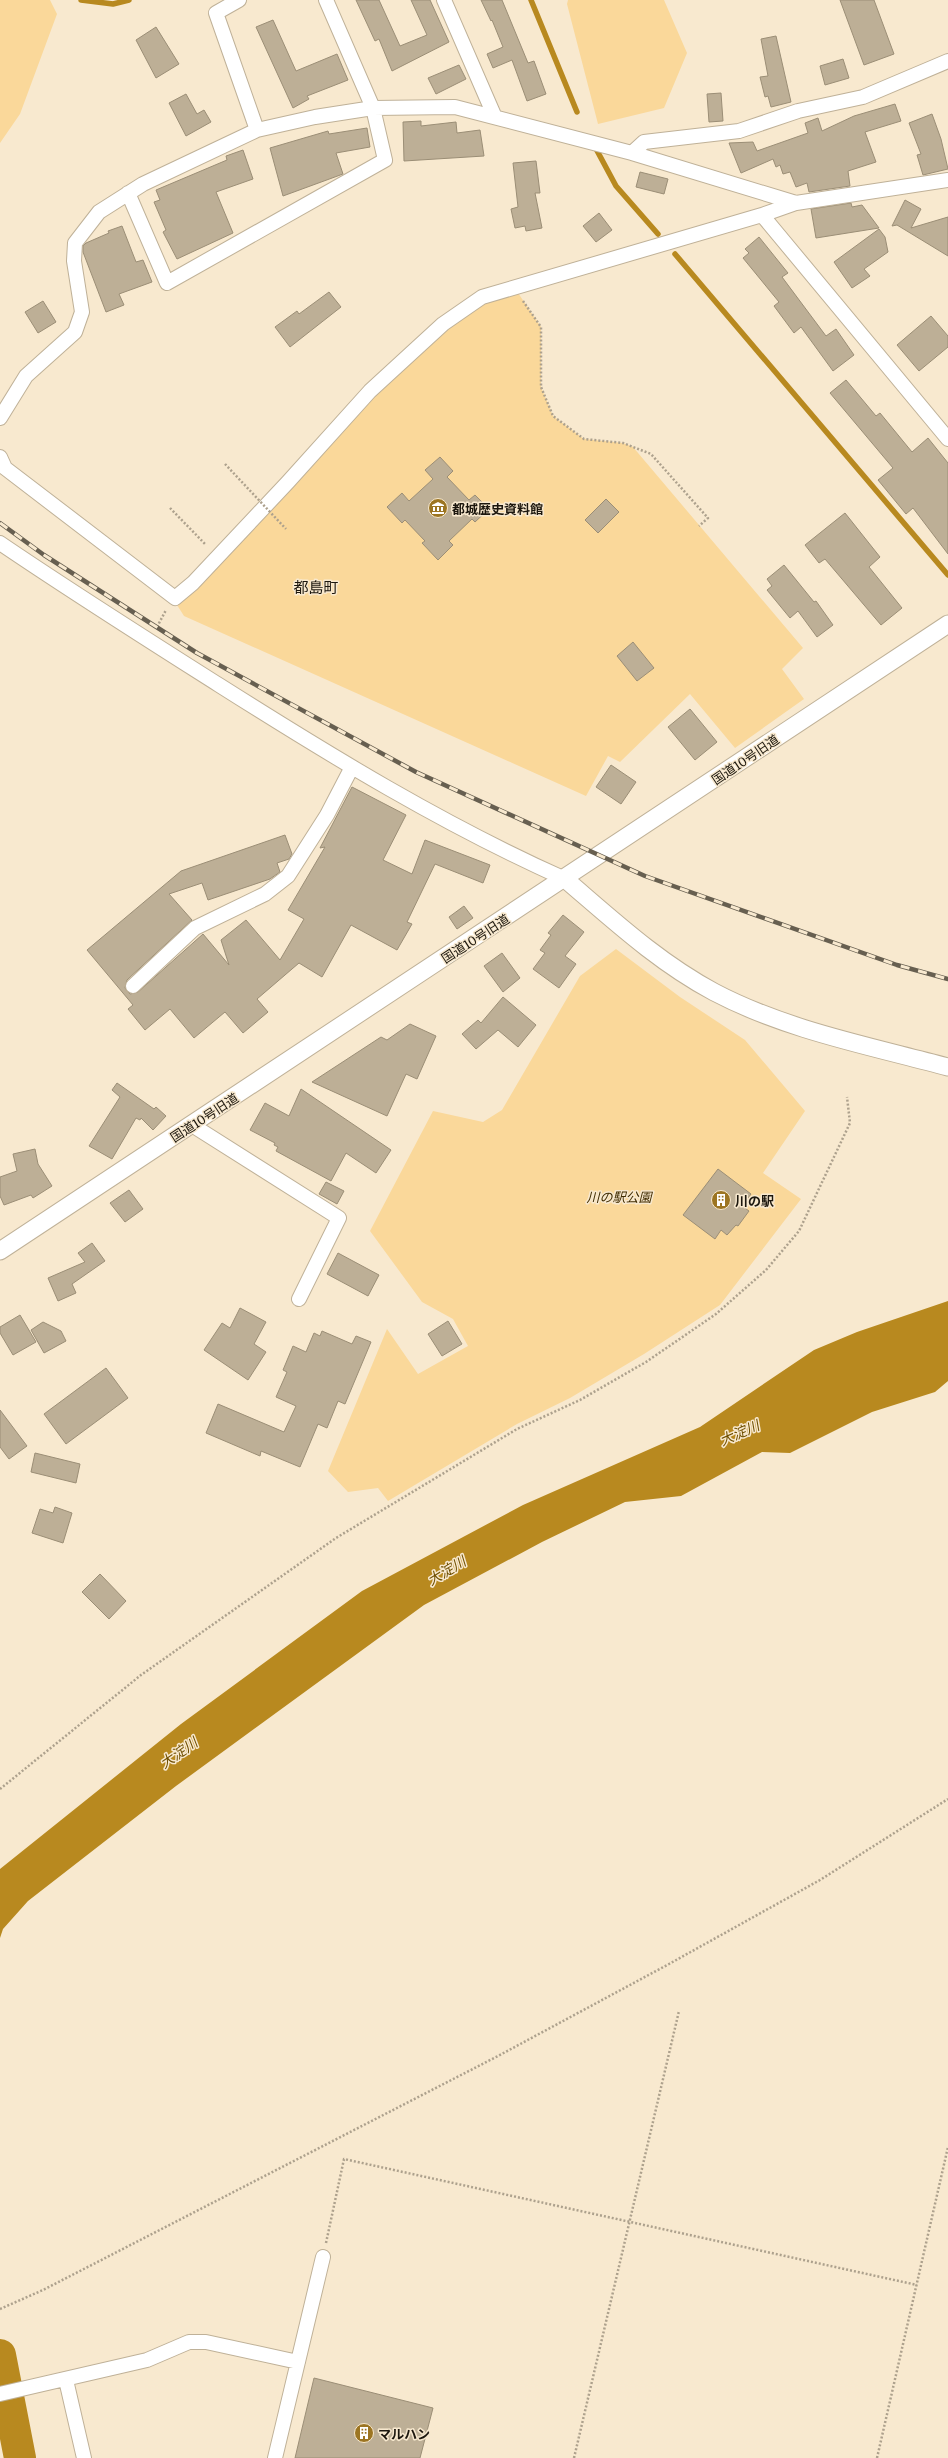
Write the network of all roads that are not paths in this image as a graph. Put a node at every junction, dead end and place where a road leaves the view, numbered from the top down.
1 (239, 0) edge
2 (326, 0) edge
3 (444, 0) edge
4 (948, 61) edge
5 (373, 108) junction
6 (494, 115) junction
7 (257, 130) junction
8 (632, 153) junction
9 (948, 180) edge
10 (128, 193) junction
11 (796, 203) junction
12 (762, 215) junction
13 (0, 418) edge
14 (948, 439) edge
15 (0, 457) edge
16 (0, 542) edge
17 (948, 624) edge
18 (352, 767) junction
19 (565, 879) junction
20 (133, 986) dead end
21 (948, 1067) edge
22 (192, 1126) junction
23 (0, 1251) edge
24 (299, 1299) dead end
25 (323, 2257) road end
26 (298, 2362) junction
27 (66, 2380) junction
28 (0, 2394) edge
29 (84, 2458) edge
30 (275, 2458) edge

1 - 7 street
2 - 5 street
3 - 6 street
4 - 8 street
5 - 6 street
5 - 7 street
5 - 10 street
6 - 8 street
7 - 10 street
8 - 11 street
9 - 11 street
10 - 13 street
11 - 12 street
12 - 14 street
12 - 15 street
16 - 18 street
17 - 19 street, 国道10号旧道
18 - 19 street
18 - 20 street
19 - 21 street
19 - 22 street, 国道10号旧道
22 - 23 street, 国道10号旧道
22 - 24 street
25 - 26 street
26 - 27 street
26 - 30 street
27 - 28 street
27 - 29 street

